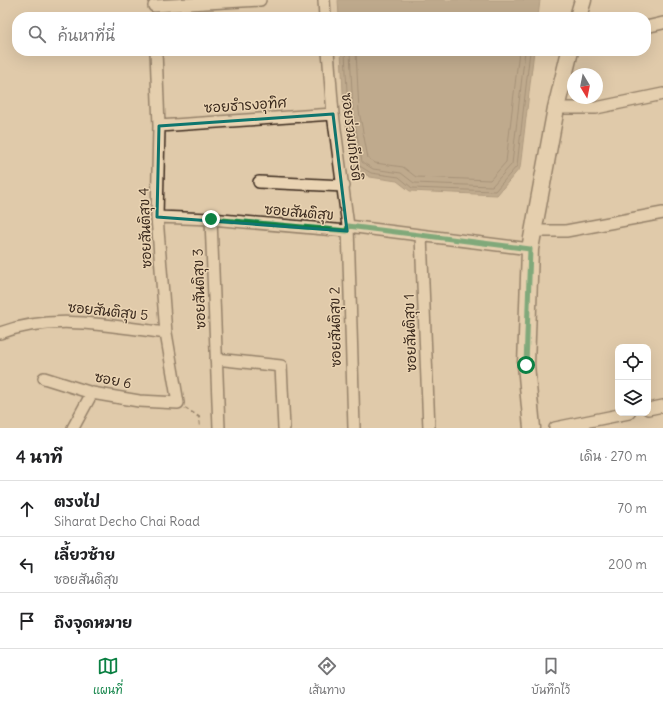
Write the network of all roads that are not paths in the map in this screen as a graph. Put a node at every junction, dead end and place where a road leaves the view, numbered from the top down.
1 (260, 0) edge
2 (324, 0) edge
3 (154, 8) edge
4 (325, 12) edge
5 (663, 23) edge
6 (651, 26) edge
7 (156, 56) edge
8 (328, 56) edge
9 (569, 56) edge
10 (663, 94) edge
11 (556, 108) junction
12 (333, 114) junction
13 (159, 126) junction
14 (259, 182) dead end
15 (344, 186) junction
16 (663, 213) edge
17 (157, 217) junction
18 (211, 219) junction
19 (348, 226) junction
20 (532, 231) junction
21 (421, 236) junction
22 (530, 249) junction
23 (0, 333) edge
24 (166, 333) junction
25 (216, 359) junction
26 (44, 378) dead end
27 (92, 393) junction
28 (178, 403) joint
29 (663, 406) edge
30 (651, 408) edge
31 (615, 416) edge
32 (73, 428) edge
33 (219, 428) edge
34 (284, 428) edge
35 (354, 428) edge
36 (429, 428) edge
37 (532, 428) edge
38 (555, 428) edge

1 - 3 street
2 - 4 street
5 - 6 street
7 - 13 street, ซอยสันติสุข 4
8 - 12 street, ซอยร่วมเกียรติ
9 - 11 street
10 - 11 street
11 - 20 street
12 - 13 street, ซอยธำรงอุทิศ
12 - 15 street, ซอยร่วมเกียรติ
13 - 17 street, ซอยสันติสุข 4
14 - 15 street
15 - 19 street, ซอยร่วมเกียรติ
16 - 20 street
17 - 18 street, ซอยสันติสุข
17 - 24 street, ซอยสันติสุข 4
18 - 19 street, ซอยสันติสุข
18 - 25 street, ซอยสันติสุข 3
19 - 21 street, ซอยสันติสุข
19 - 35 street, ซอยสันติสุข 2
20 - 22 street
21 - 22 street, ซอยสันติสุข
21 - 36 street, ซอยสันติสุข 1
22 - 37 street
23 - 24 street, ซอยสันติสุข 5
24 - 28 street, ซอยสันติสุข 4
25 - 33 street, ซอยสันติสุข 3
25 - 34 street
26 - 27 street, ซอย 6
27 - 28 street, ซอย 6
27 - 32 street
29 - 30 street
31 - 38 street

